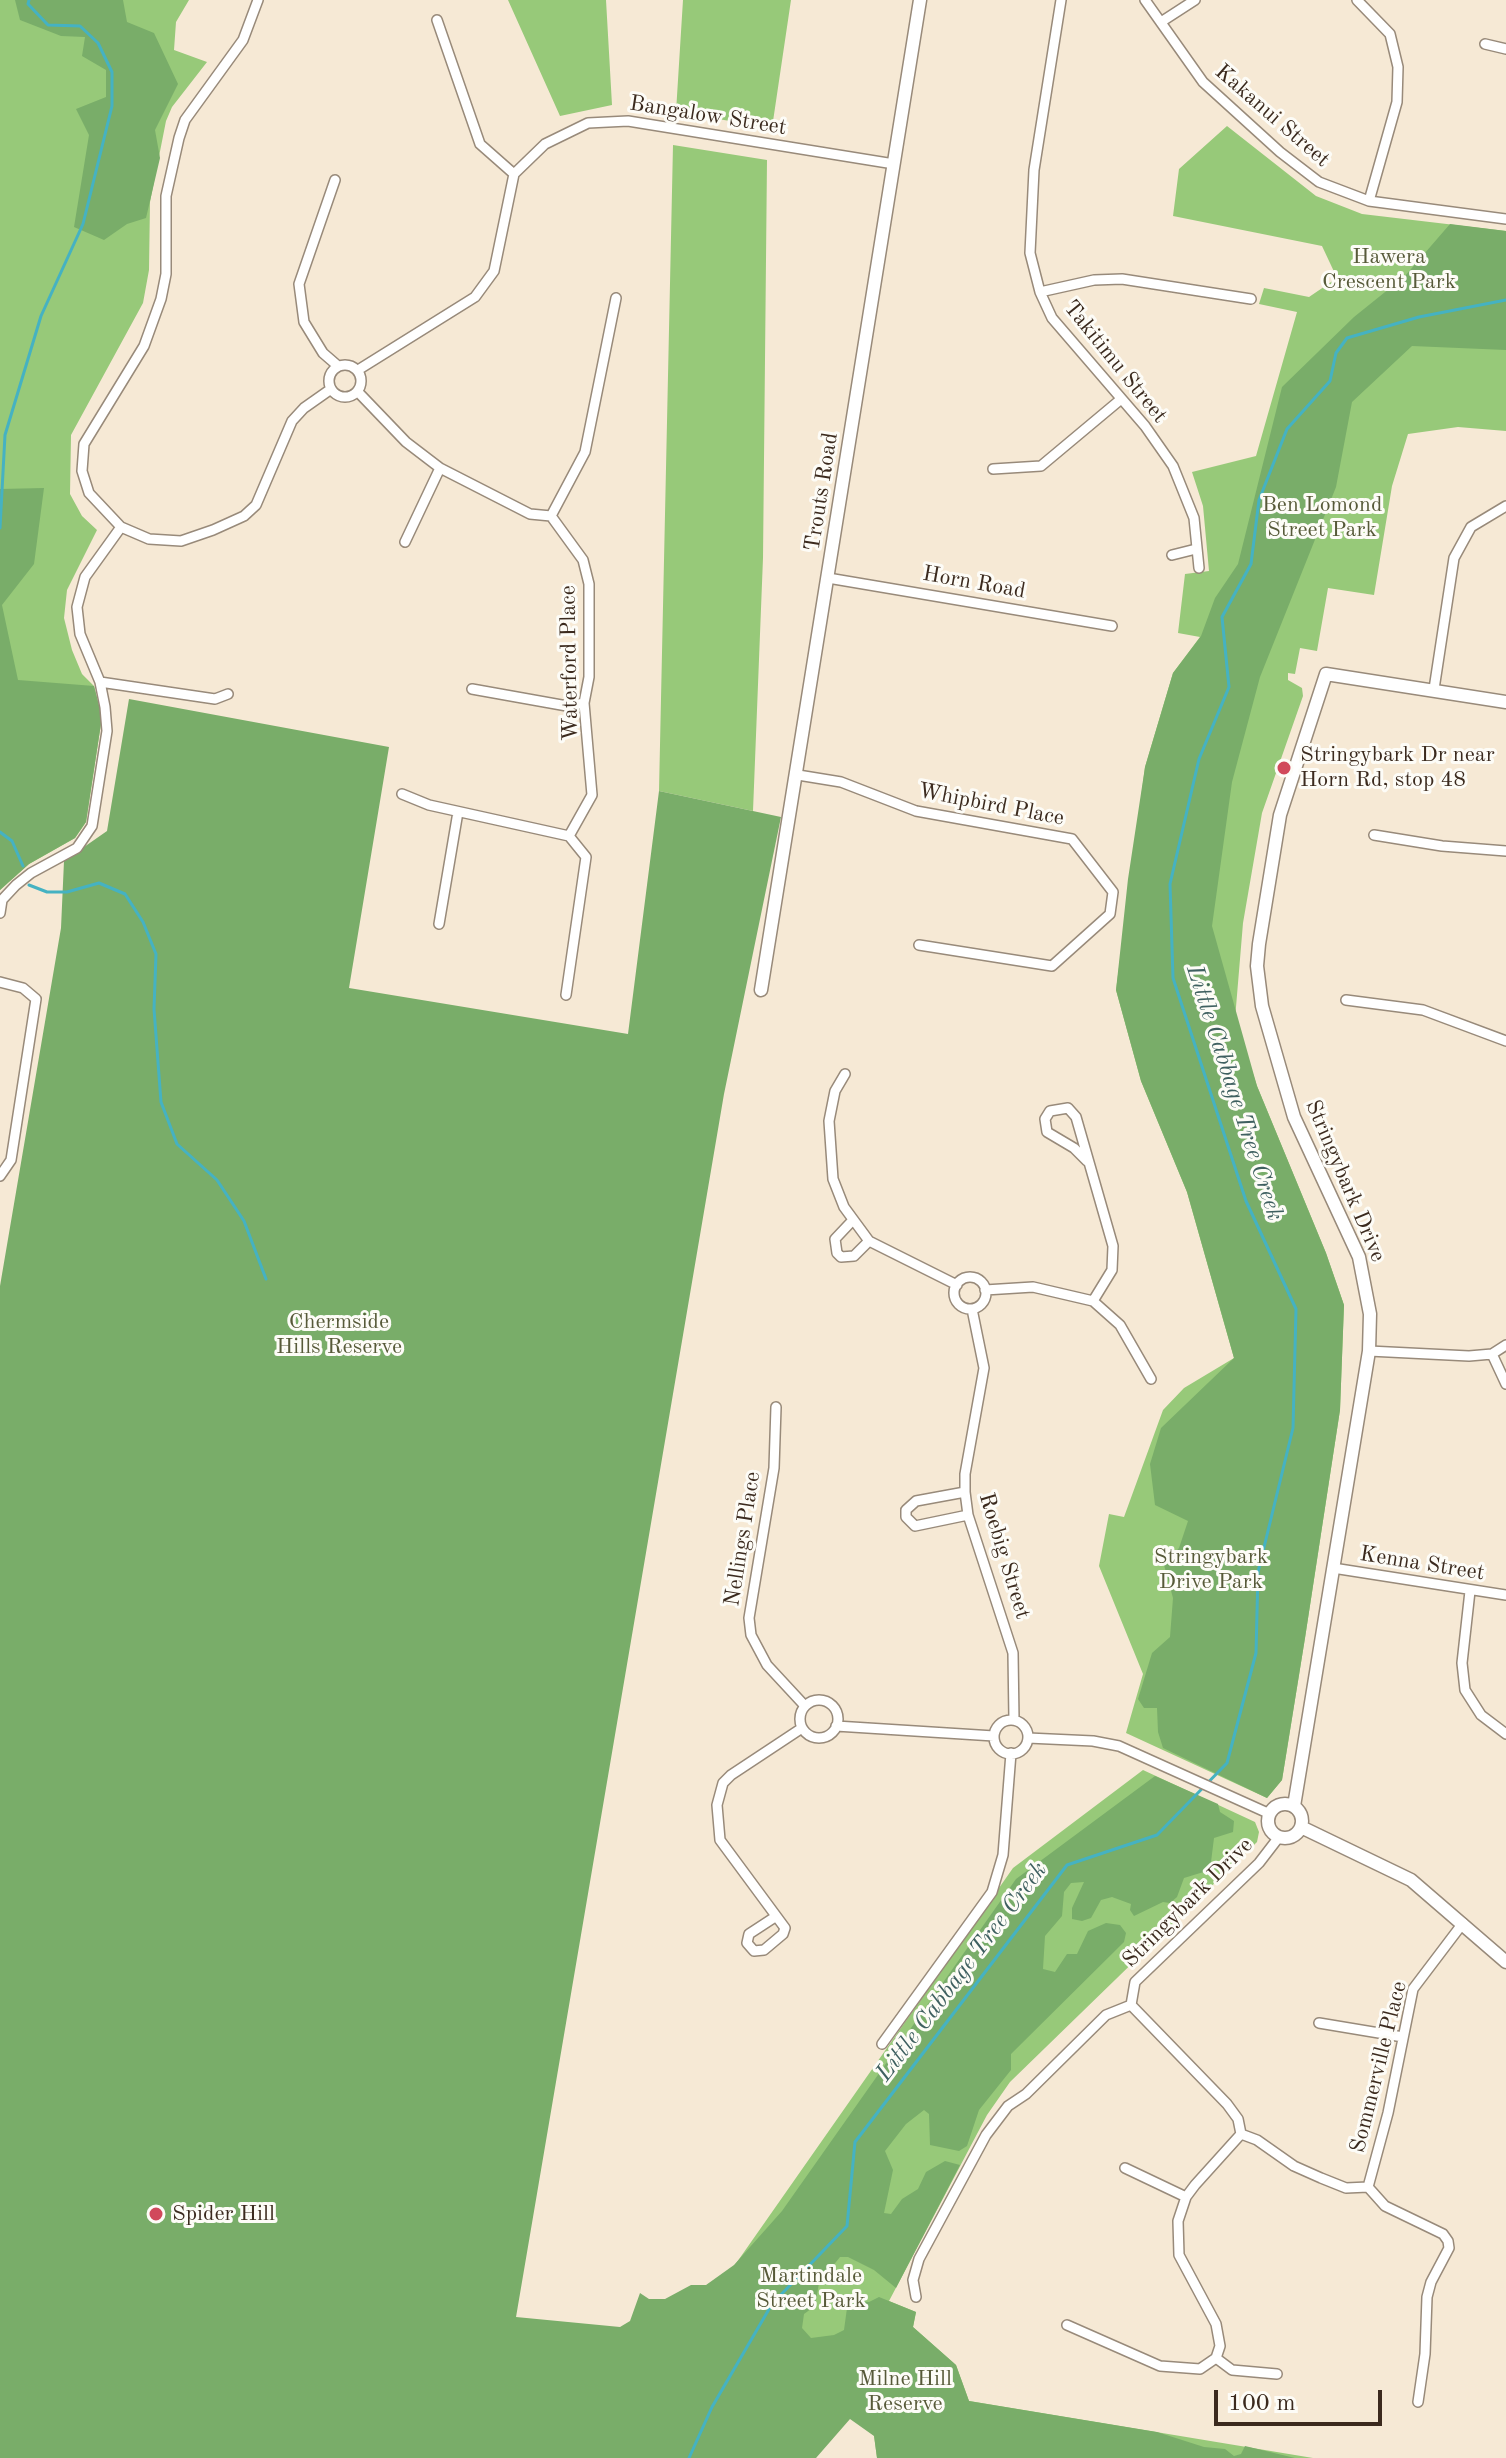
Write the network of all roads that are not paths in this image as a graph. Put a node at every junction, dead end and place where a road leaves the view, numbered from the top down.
1 (258, 0) edge
2 (920, 0) edge
3 (1061, 0) edge
4 (1145, 0) edge
5 (1195, 0) edge
6 (1357, 0) edge
7 (437, 20) dead end
8 (1161, 22) junction
9 (1485, 44) dead end
10 (1506, 49) edge
11 (894, 164) junction
12 (514, 174) junction
13 (335, 180) dead end
14 (1369, 201) junction
15 (1506, 219) edge
16 (1040, 292) junction
17 (616, 298) dead end
18 (1251, 299) dead end
19 (338, 366) junction
20 (358, 370) junction
21 (331, 389) junction
22 (358, 392) junction
23 (1120, 400) junction
24 (440, 468) junction
25 (993, 469) dead end
26 (1506, 506) edge
27 (551, 516) junction
28 (121, 527) junction
29 (405, 542) dead end
30 (1196, 549) junction
31 (1172, 555) dead end
32 (1199, 568) dead end
33 (828, 578) junction
34 (1112, 626) dead end
35 (100, 682) junction
36 (472, 689) dead end
37 (1434, 689) junction
38 (228, 694) dead end
39 (1506, 702) edge
40 (584, 703) junction
41 (798, 775) junction
42 (402, 794) dead end
43 (458, 812) junction
44 (1374, 835) dead end
45 (569, 836) junction
46 (1506, 851) edge
47 (0, 913) edge
48 (439, 924) dead end
49 (919, 945) dead end
50 (0, 982) edge
51 (761, 990) dead end
52 (566, 995) dead end
53 (1346, 1000) dead end
54 (1506, 1041) edge
55 (845, 1074) dead end
56 (1087, 1161) junction
57 (0, 1176) edge
58 (852, 1221) junction
59 (869, 1241) junction
60 (957, 1285) junction
61 (985, 1290) junction
62 (1093, 1301) junction
63 (972, 1309) junction
64 (1506, 1345) edge
65 (1369, 1351) junction
66 (1492, 1354) junction
67 (1151, 1379) dead end
68 (1506, 1384) edge
69 (776, 1407) dead end
70 (965, 1492) junction
71 (968, 1515) junction
72 (1333, 1568) junction
73 (1470, 1591) junction
74 (1506, 1595) edge
75 (805, 1706) junction
76 (1014, 1720) junction
77 (836, 1726) junction
78 (802, 1728) junction
79 (1506, 1734) edge
80 (994, 1736) junction
81 (1028, 1738) junction
82 (1011, 1753) junction
83 (1294, 1806) junction
84 (1270, 1814) junction
85 (1301, 1827) junction
86 (1279, 1837) junction
87 (775, 1917) dead end
88 (1463, 1923) junction
89 (1506, 1962) edge
90 (1131, 2005) junction
91 (1319, 2023) dead end
92 (1403, 2037) junction
93 (882, 2044) dead end
94 (1241, 2134) junction
95 (1125, 2168) dead end
96 (1368, 2187) junction
97 (1186, 2197) junction
98 (916, 2297) dead end
99 (1067, 2325) dead end
100 (1216, 2358) junction
101 (1277, 2374) dead end
102 (1418, 2402) dead end

1 - 28 street
2 - 11 street, Trouts Road
3 - 16 street, Takitimu Street
4 - 8 street, Kakanui Street
5 - 8 street
6 - 14 street
7 - 12 street
8 - 14 street, Kakanui Street
9 - 10 street
11 - 12 street, Bangalow Street
11 - 33 street, Trouts Road
12 - 20 street
13 - 19 street
14 - 15 street, Kakanui Street
16 - 18 street
16 - 23 street, Takitimu Street
17 - 27 street
19 - 20 street
19 - 21 street
20 - 22 street
21 - 22 street
21 - 28 street
22 - 24 street
23 - 25 street
23 - 30 street, Takitimu Street
24 - 27 street
24 - 29 street
26 - 37 street
27 - 40 street, Waterford Place
28 - 35 street
30 - 31 street
30 - 32 street, Takitimu Street
33 - 34 street, Horn Road
33 - 41 street, Trouts Road
35 - 38 street
35 - 47 street
36 - 40 street
37 - 39 street
37 - 65 street, Stringybark Drive
40 - 45 street, Waterford Place
41 - 49 street, Whipbird Place
41 - 51 street, Trouts Road
42 - 43 street
43 - 45 street
43 - 48 street
44 - 46 street
45 - 52 street
50 - 57 street
53 - 54 street
55 - 58 street
56 - 56 street
56 - 62 street
58 - 59 street
58 - 59 street
59 - 60 street
60 - 61 street
60 - 63 street, Roebig Street
61 - 62 street
61 - 63 street
62 - 67 street
63 - 70 street, Roebig Street
64 - 66 street
65 - 66 street
65 - 72 street, Stringybark Drive
66 - 68 street
69 - 75 street, Nellings Place
70 - 71 street, Roebig Street
70 - 71 street
71 - 76 street, Roebig Street
72 - 73 street, Kenna Street
72 - 83 street, Stringybark Drive
73 - 74 street, Kenna Street
73 - 79 street
75 - 77 street
75 - 78 street
76 - 80 street
76 - 81 street
77 - 78 street
77 - 80 street
78 - 87 street
80 - 82 street
81 - 82 street
81 - 84 street
82 - 93 street
83 - 84 street
83 - 85 street, Stringybark Drive
84 - 86 street, Stringybark Drive
85 - 86 street, Stringybark Drive
85 - 88 street
86 - 90 street, Stringybark Drive
88 - 89 street
88 - 92 street, Sommerville Place
90 - 94 street
90 - 98 street, Stringybark Drive
91 - 92 street
92 - 96 street, Sommerville Place
94 - 96 street
94 - 97 street
95 - 97 street
96 - 102 street
97 - 100 street
99 - 100 street
100 - 101 street

